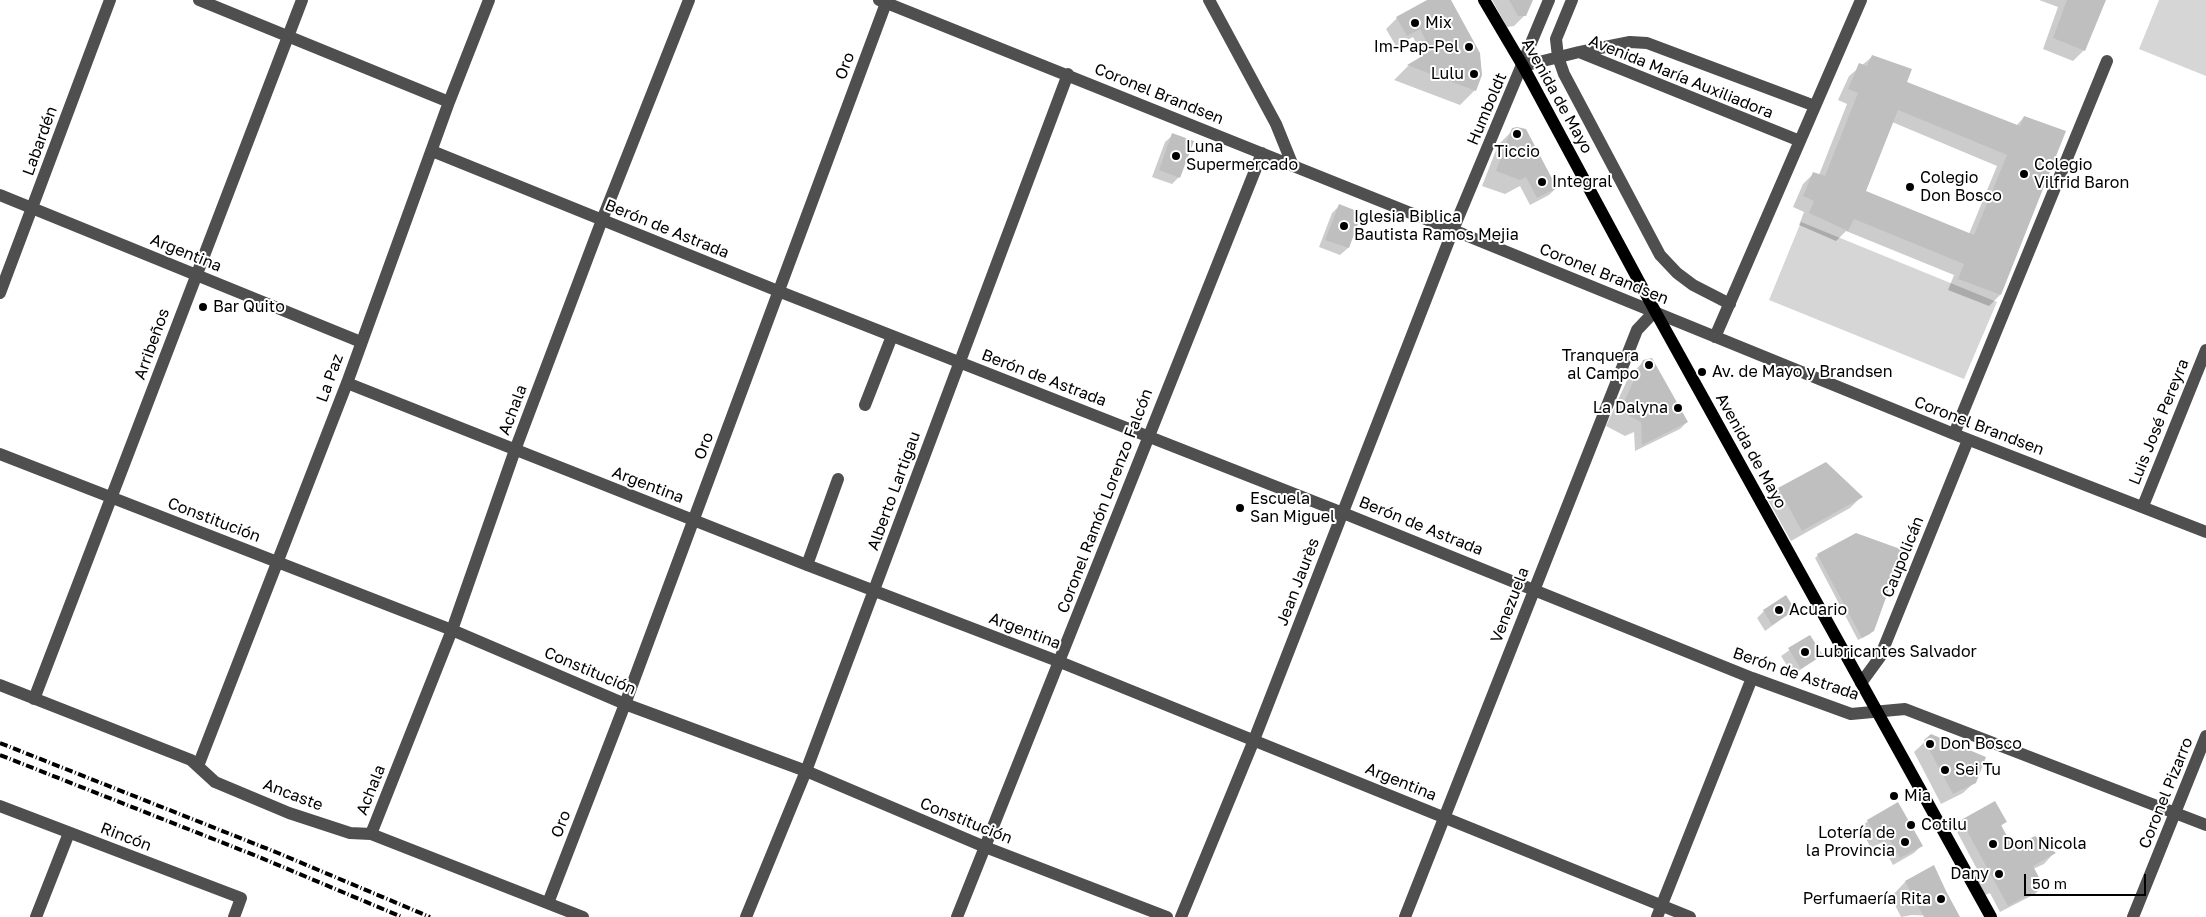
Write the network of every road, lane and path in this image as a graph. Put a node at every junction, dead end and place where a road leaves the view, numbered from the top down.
1 (110, 0) edge
2 (199, 0) edge
3 (302, 0) edge
4 (489, 0) edge
5 (689, 0) edge
6 (1209, 0) edge
7 (1484, 0) edge
8 (1549, 0) edge
9 (1572, 0) edge
10 (1861, 0) edge
11 (885, 1) edge
12 (288, 37) junction
13 (1579, 52) junction
14 (1553, 58) junction
15 (2107, 61) dead end
16 (1523, 66) junction
17 (1068, 74) junction
18 (449, 102) junction
19 (1815, 106) junction
20 (1800, 142) junction
21 (432, 151) junction
22 (1262, 153) junction
23 (1293, 166) junction
24 (0, 195) edge
25 (32, 208) junction
26 (602, 220) junction
27 (1453, 230) junction
28 (195, 274) junction
29 (778, 291) junction
30 (0, 293) edge
31 (1730, 304) junction
32 (1655, 312) junction
33 (892, 336) junction
34 (1715, 337) junction
35 (361, 342) junction
36 (2206, 350) edge
37 (959, 362) junction
38 (346, 383) junction
39 (865, 405) dead end
40 (1954, 434) junction
41 (1148, 436) junction
42 (1968, 440) junction
43 (515, 450) junction
44 (0, 454) edge
45 (838, 479) dead end
46 (113, 498) junction
47 (2143, 506) junction
48 (1343, 513) junction
49 (694, 520) junction
50 (2206, 532) edge
51 (277, 562) junction
52 (807, 566) junction
53 (1533, 589) junction
54 (875, 592) junction
55 (452, 630) junction
56 (1060, 662) junction
57 (1752, 678) junction
58 (1862, 683) junction
59 (0, 686) edge
60 (34, 699) junction
61 (625, 704) junction
62 (1877, 711) junction
63 (2206, 736) edge
64 (1254, 740) junction
65 (198, 766) junction
66 (806, 771) junction
67 (0, 806) edge
68 (2176, 813) junction
69 (1444, 817) junction
70 (2206, 825) edge
71 (69, 833) junction
72 (371, 834) junction
73 (985, 847) junction
74 (548, 903) junction
75 (1661, 913) edge
76 (36, 917) edge
77 (234, 917) edge
78 (583, 917) edge
79 (746, 917) edge
80 (957, 917) edge
81 (1167, 917) edge
82 (1181, 917) edge
83 (1405, 917) edge
84 (1690, 917) edge
85 (1991, 917) edge
86 (2133, 917) edge

1 - 25 street, Labardén
2 - 12 street
3 - 12 street, Arribeños
4 - 18 street, La Paz
5 - 26 street, Achala
6 - 23 street
7 - 16 main road, Avenida de Mayo
8 - 16 street, Humboldt
9 - 14 street
10 - 19 street
11 - 17 street, Coronel Brandsen
11 - 29 street, Oro
12 - 18 street
12 - 28 street, Arribeños
13 - 14 street, Avenida María Auxiliadora
13 - 19 street
13 - 20 street, Avenida María Auxiliadora
14 - 16 street, Avenida María Auxiliadora
14 - 31 street
15 - 40 street
16 - 27 street, Humboldt
16 - 32 main road, Avenida de Mayo
17 - 22 street, Coronel Brandsen
17 - 37 street, Alberto Lartigau
18 - 21 street, La Paz
19 - 20 street
20 - 31 street
21 - 26 street, Berón de Astrada
21 - 35 street, La Paz
22 - 23 street, Coronel Brandsen
22 - 41 street, Coronel Ramón Lorenzo Falcón
23 - 27 street, Coronel Brandsen
24 - 25 street, Argentina
25 - 28 street, Argentina
25 - 30 street, Labardén
26 - 29 street, Berón de Astrada
26 - 43 street, Achala
27 - 32 street, Coronel Brandsen
27 - 48 street, Jean Jaurès
28 - 35 street, Argentina
28 - 46 street, Arribeños
29 - 33 street, Berón de Astrada
29 - 49 street, Oro
31 - 34 street
32 - 34 street, Coronel Brandsen
32 - 53 street, Venezuela
32 - 58 main road, Avenida de Mayo
33 - 37 street, Berón de Astrada
33 - 39 street
34 - 40 street, Coronel Brandsen
35 - 38 street, La Paz
36 - 47 street, Luis José Pereyra
37 - 41 street, Berón de Astrada
37 - 54 street, Alberto Lartigau
38 - 43 street, Argentina
38 - 51 street, La Paz
40 - 42 street, Coronel Brandsen
41 - 48 street, Berón de Astrada
41 - 56 street, Coronel Ramón Lorenzo Falcón
42 - 47 street, Coronel Brandsen
42 - 58 street, Caupolicán
43 - 49 street, Argentina
43 - 55 street, Achala
44 - 46 street, Constitución
45 - 52 street
46 - 51 street, Constitución
46 - 60 street, Arribeños
47 - 50 street, Coronel Brandsen
48 - 53 street, Berón de Astrada
48 - 64 street, Jean Jaurès
49 - 52 street, Argentina
49 - 61 street, Oro
51 - 55 street, Constitución
51 - 65 street, La Paz
52 - 54 street, Argentina
53 - 57 street, Berón de Astrada
53 - 69 street, Venezuela
54 - 56 street, Argentina
54 - 66 street, Alberto Lartigau
55 - 61 street, Constitución
55 - 72 street, Achala
56 - 64 street, Argentina
56 - 73 street, Coronel Ramón Lorenzo Falcón
57 - 62 street, Berón de Astrada
57 - 75 street
58 - 62 main road, Avenida de Mayo
59 - 60 street, Ancaste
60 - 65 street, Ancaste
61 - 66 street, Constitución
61 - 74 street, Oro
62 - 68 street, Berón de Astrada
62 - 85 main road, Avenida de Mayo
63 - 68 street, Coronel Pizarro
64 - 69 street, Argentina
64 - 82 street, Jean Jaurès
65 - 72 street, Ancaste
66 - 73 street, Constitución
66 - 79 street, Alberto Lartigau
67 - 71 street, Rincón
68 - 70 street, Berón de Astrada
68 - 86 street, Coronel Pizarro
69 - 75 street, Argentina
69 - 83 street, Venezuela
71 - 76 street
71 - 77 street, Rincón
72 - 74 street, Ancaste
73 - 80 street, Coronel Ramón Lorenzo Falcón
73 - 81 street, Constitución
74 - 78 street, Ancaste
75 - 84 street, Argentina

